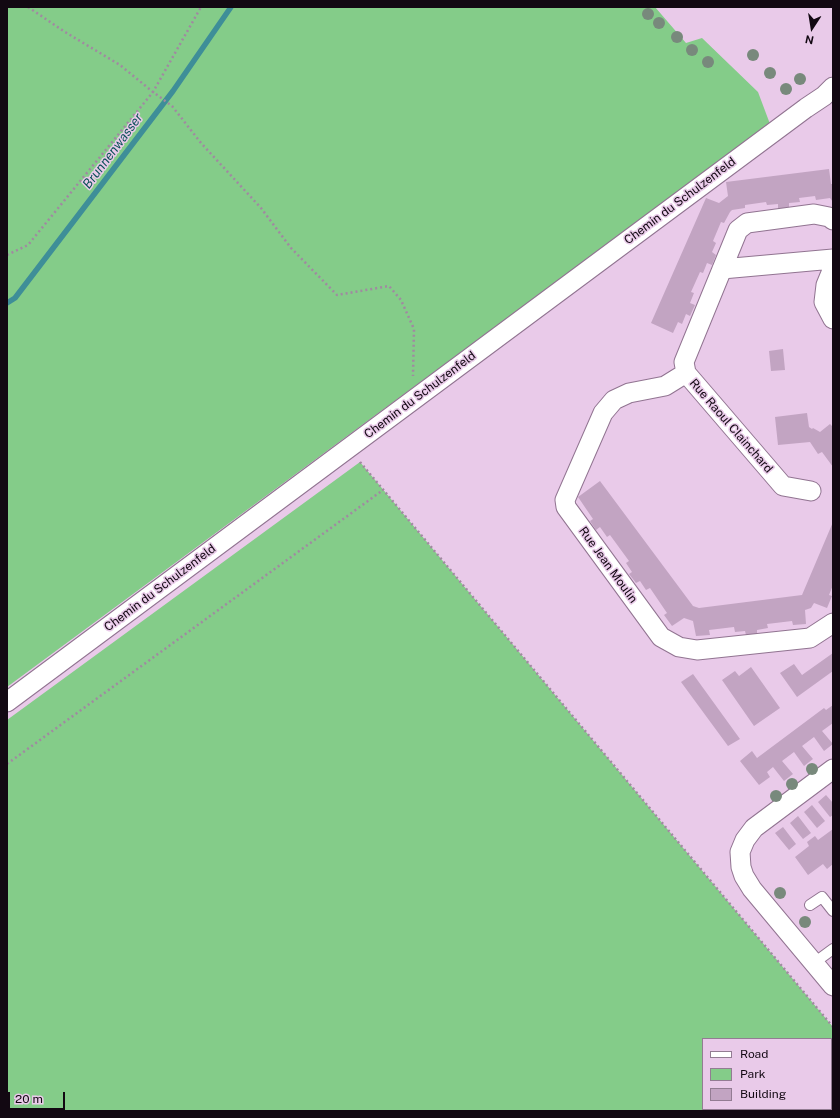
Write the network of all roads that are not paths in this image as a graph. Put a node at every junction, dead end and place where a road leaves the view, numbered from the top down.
1 (830, 97) edge
2 (833, 220) edge
3 (833, 259) edge
4 (833, 268) edge
5 (722, 269) junction
6 (833, 319) edge
7 (686, 373) junction
8 (811, 491) dead end
9 (833, 623) edge
10 (7, 702) edge
11 (833, 769) edge
12 (810, 905) dead end
13 (833, 911) edge
14 (833, 949) edge
15 (814, 963) junction
16 (833, 986) edge

1 - 10 street, Chemin du Schulzenfeld
2 - 5 street, Rue Raoul Clainchard
3 - 5 street
4 - 6 street
5 - 7 street, Rue Raoul Clainchard
7 - 8 street, Rue Raoul Clainchard
7 - 9 street, Rue Jean Moulin
11 - 15 street
12 - 13 lane
14 - 15 lane
15 - 16 street

